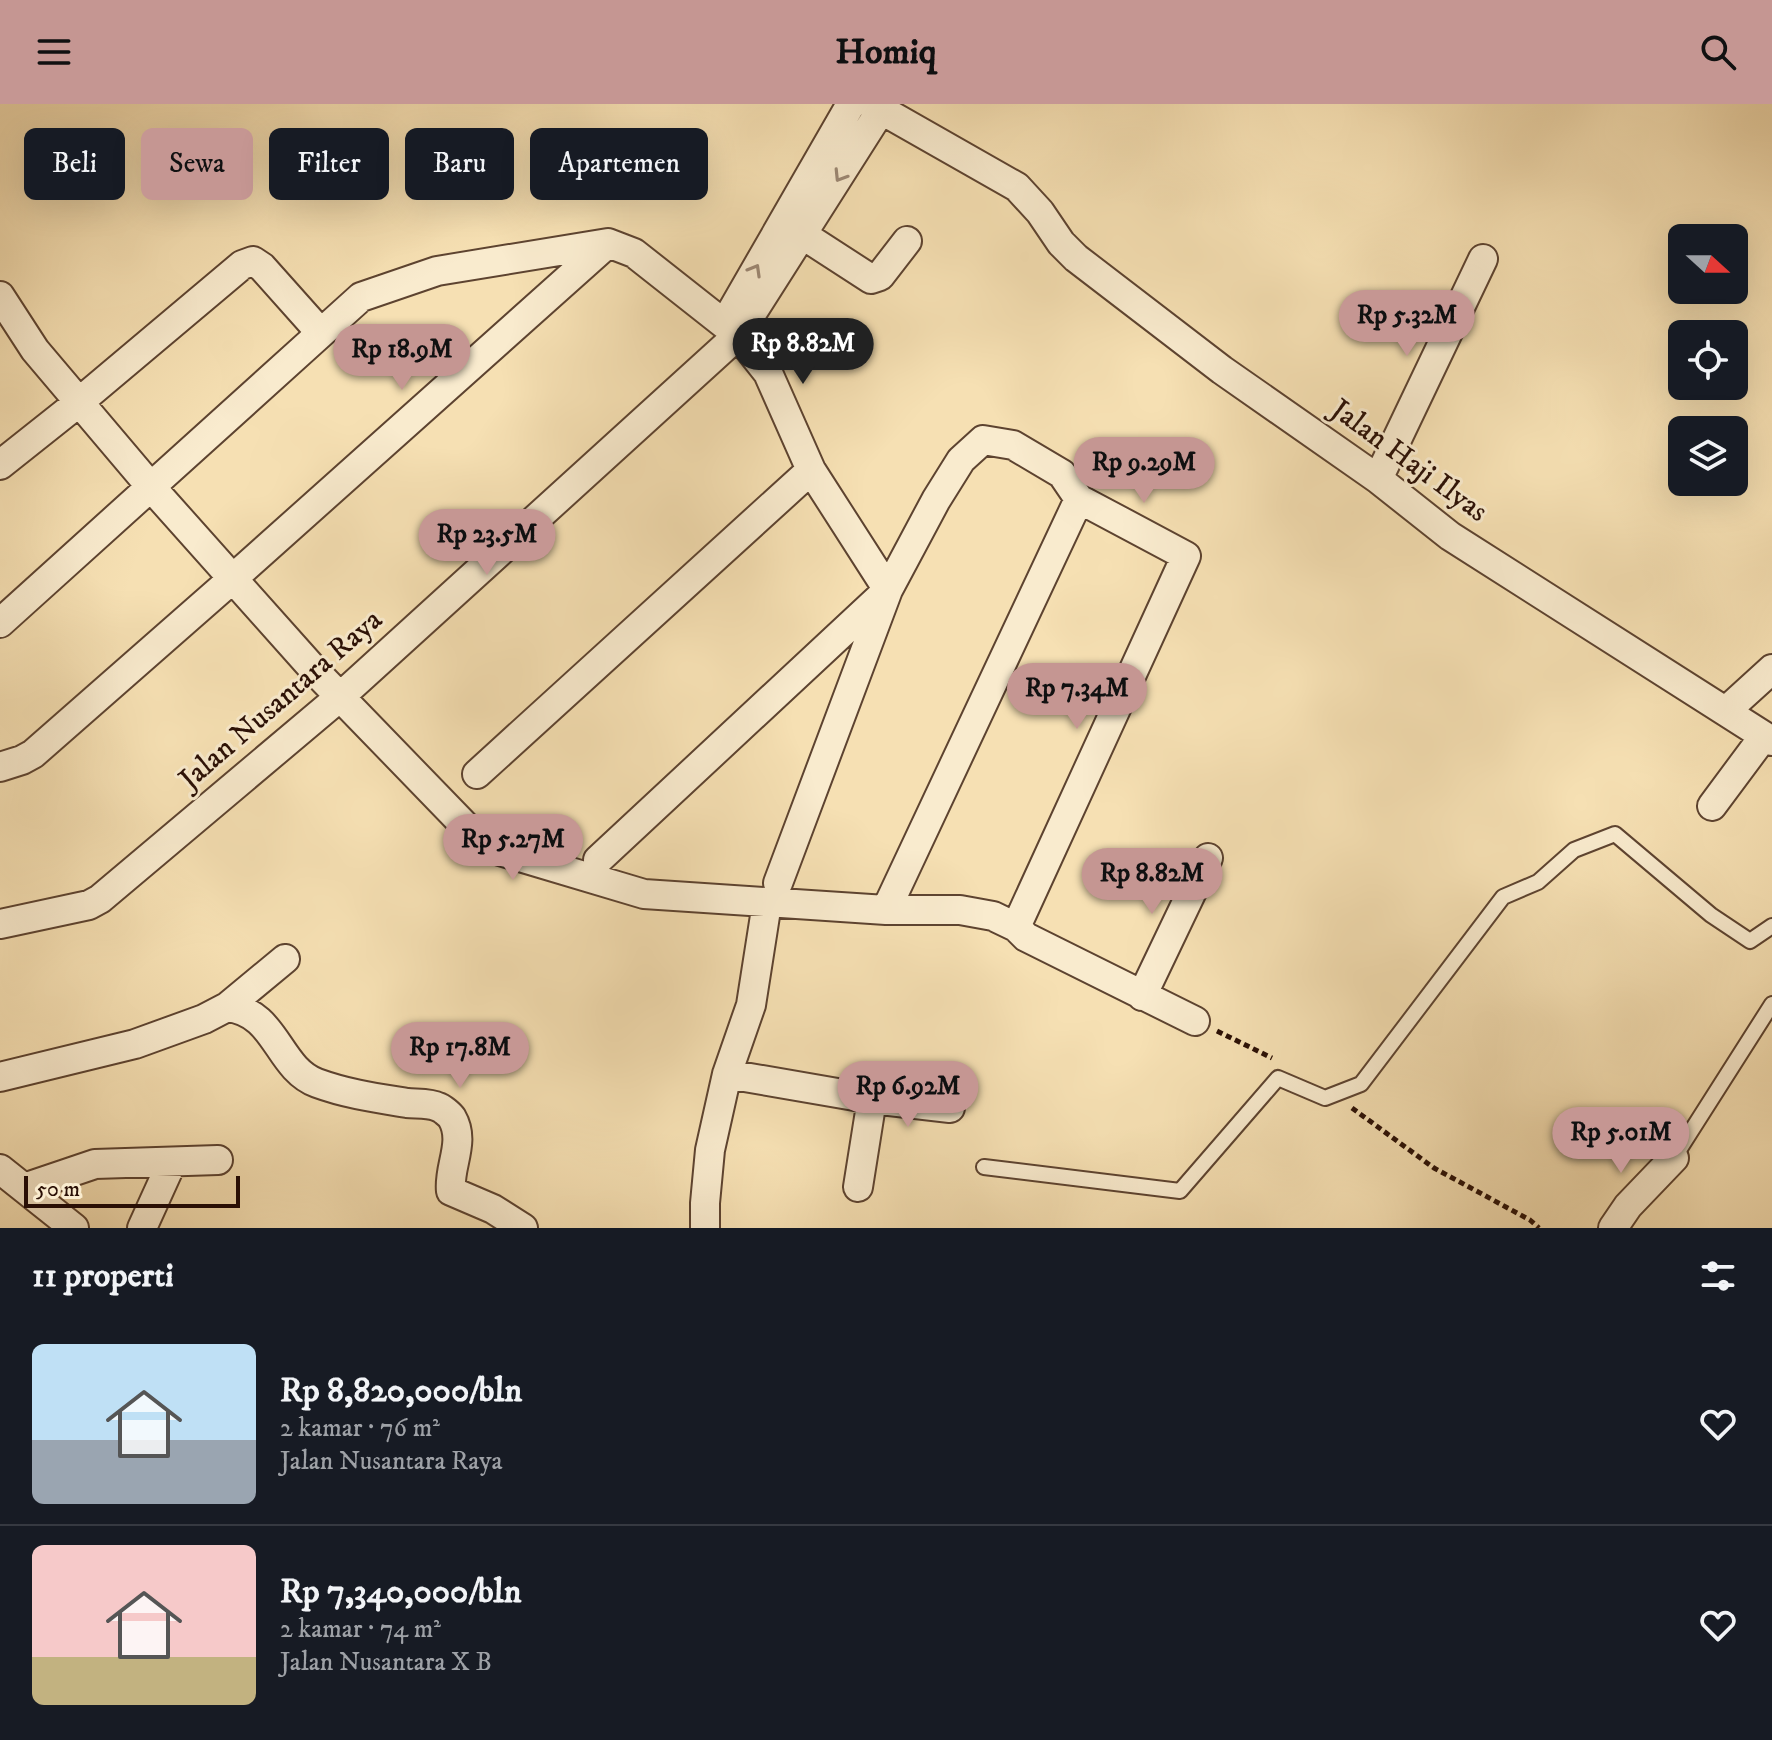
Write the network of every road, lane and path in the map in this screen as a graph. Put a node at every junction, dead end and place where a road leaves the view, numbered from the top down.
1 (851, 104) edge
2 (876, 107) edge
3 (803, 235) junction
4 (907, 241) dead end
5 (608, 243) junction
6 (1483, 259) dead end
7 (0, 296) edge
8 (731, 329) junction
9 (320, 332) junction
10 (78, 403) junction
11 (0, 465) edge
12 (811, 470) junction
13 (1378, 479) junction
14 (151, 487) junction
15 (1079, 499) junction
16 (232, 579) junction
17 (888, 590) junction
18 (0, 623) edge
19 (1772, 669) edge
20 (336, 691) junction
21 (1727, 710) junction
22 (1768, 738) edge
23 (0, 767) edge
24 (477, 774) dead end
25 (1712, 806) dead end
26 (165, 834) junction
27 (1208, 858) dead end
28 (598, 860) dead end
29 (772, 893) junction
30 (0, 906) edge
31 (886, 910) junction
32 (0, 924) edge
33 (1772, 926) edge
34 (1016, 927) junction
35 (285, 959) dead end
36 (1142, 996) junction
37 (1772, 1004) edge
38 (227, 1007) junction
39 (1195, 1021) joint
40 (1278, 1061) dead end
41 (727, 1074) junction
42 (0, 1077) edge
43 (1333, 1095) junction
44 (872, 1099) junction
45 (950, 1108) dead end
46 (1674, 1158) joint
47 (218, 1160) dead end
48 (172, 1162) junction
49 (984, 1167) dead end
50 (0, 1169) edge
51 (858, 1187) dead end
52 (24, 1188) junction
53 (74, 1228) edge
54 (142, 1228) edge
55 (523, 1228) edge
56 (705, 1228) edge
57 (1539, 1228) edge
58 (1613, 1228) edge

8 -> 1 street, Jalan Nusantara Raya
2 -> 3 street, Jalan Nusantara Raya
2 - 13 street, Jalan Haji Ilyas
3 - 4 street
3 - 8 street, Jalan Nusantara Raya
5 - 8 street
5 - 9 street
5 - 16 street
6 - 13 street
7 - 10 street
8 - 12 street
8 - 20 street, Jalan Nusantara Raya
9 - 10 street
9 - 14 street
10 - 11 street
10 - 14 street
12 - 17 street
12 - 24 street
13 - 21 street, Jalan Haji Ilyas
14 - 16 street
14 - 18 street
15 - 17 street
15 - 31 street
15 - 34 street
16 - 20 street
16 - 23 street
17 - 28 street
17 - 29 street
19 - 21 street
20 - 26 street, Jalan Nusantara Raya
20 - 29 street
21 - 22 street, Jalan Haji Ilyas
22 - 25 street
26 - 30 street, Jalan Nusantara Raya
26 - 32 street, Jalan Nusantara Raya
27 - 36 street
29 - 31 street
29 - 41 street
31 - 34 street
33 - 43 lane
34 - 36 street
35 - 38 street
36 - 39 street
37 - 46 lane
38 - 42 street
38 - 55 street
39 - 40 path
41 - 44 street
41 - 56 street
43 - 49 lane
43 - 57 path
44 - 45 street
44 - 51 street
46 - 58 street
47 - 48 street
48 - 52 street
48 - 54 street
50 - 52 street
52 - 53 street

